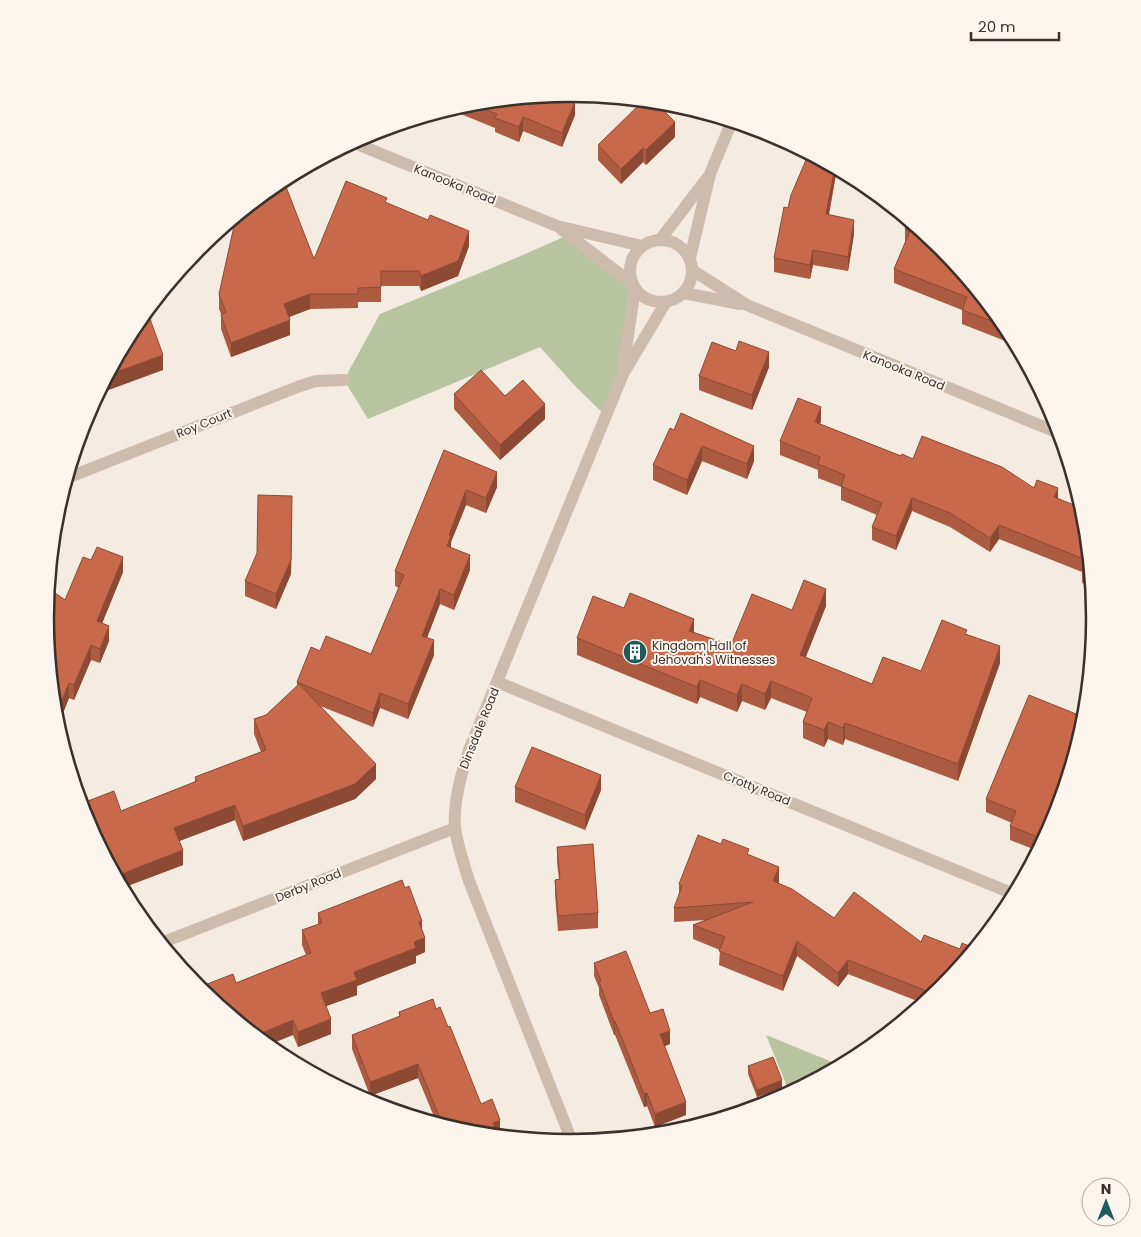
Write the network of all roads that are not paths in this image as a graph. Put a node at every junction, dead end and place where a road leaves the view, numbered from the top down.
1 (730, 127) edge
2 (362, 146) edge
3 (710, 174) junction
4 (557, 226) junction
5 (660, 240) junction
6 (642, 246) junction
7 (691, 264) junction
8 (634, 286) junction
9 (684, 293) junction
10 (666, 302) junction
11 (747, 305) junction
12 (623, 374) junction
13 (344, 380) dead end
14 (1052, 430) edge
15 (74, 475) edge
16 (498, 682) junction
17 (455, 828) junction
18 (1009, 892) edge
19 (167, 941) edge
20 (569, 1135) edge

1 - 3 street
2 - 4 street, Kanooka Road
3 - 5 street
3 - 7 street
4 - 6 street, Kanooka Road
4 - 8 street, Kanooka Road
5 - 6 street
5 - 7 street
6 - 8 street
7 - 9 street
7 - 11 street, Kanooka Road
8 - 10 street
8 - 12 street, Dinsdale Road
9 - 10 street
9 - 11 street, Kanooka Road
10 - 12 street, Dinsdale Road
11 - 14 street, Kanooka Road
12 - 16 street, Dinsdale Road
13 - 15 street, Roy Court
16 - 17 street, Dinsdale Road
16 - 18 street, Crotty Road
17 - 19 street, Derby Road
17 - 20 street, Dinsdale Road

